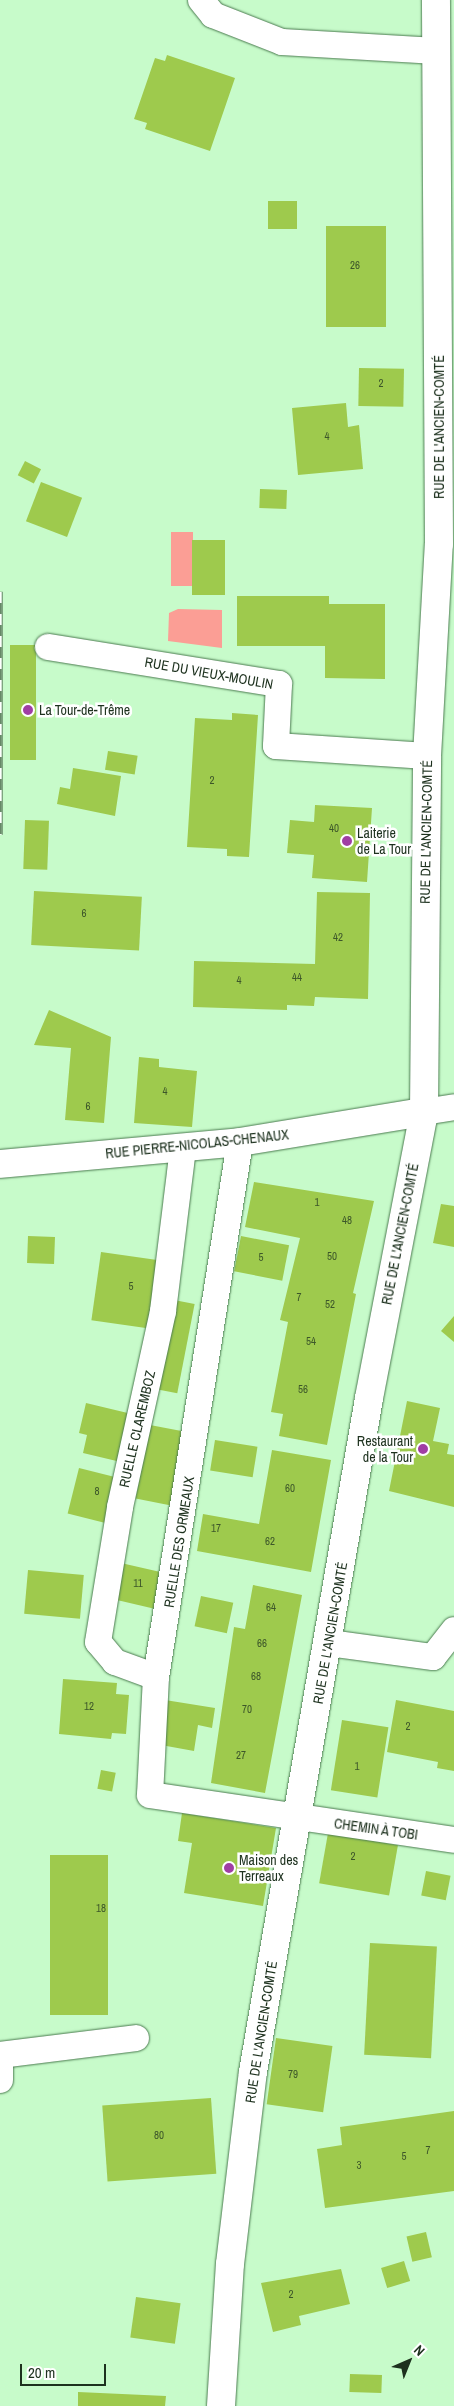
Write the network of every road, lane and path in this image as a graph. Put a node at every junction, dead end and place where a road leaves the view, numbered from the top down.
1 (201, 0) edge
2 (436, 0) edge
3 (437, 51) junction
4 (446, 380) edge
5 (447, 544) edge
6 (48, 647) dead end
7 (427, 756) junction
8 (454, 1107) edge
9 (424, 1112) junction
10 (240, 1142) junction
11 (183, 1147) junction
12 (0, 1164) edge
13 (454, 1630) edge
14 (329, 1643) junction
15 (156, 1677) junction
16 (298, 1818) junction
17 (454, 1840) edge
18 (136, 2038) dead end
19 (0, 2080) edge
20 (221, 2406) edge

1 - 3 street
2 - 3 main road, RUE DE L'ANCIEN-COMTÉ
3 - 4 main road, RUE DE L'ANCIEN-COMTÉ
4 - 5 main road, RUE DE L'ANCIEN-COMTÉ
5 - 7 main road, RUE DE L'ANCIEN-COMTÉ
6 - 7 street, RUE DU VIEUX-MOULIN
7 - 9 main road, RUE DE L'ANCIEN-COMTÉ
8 - 9 street
9 - 10 main road, RUE PIERRE-NICOLAS-CHENAUX
9 - 14 main road, RUE DE L'ANCIEN-COMTÉ
10 - 11 main road, RUE PIERRE-NICOLAS-CHENAUX
10 - 15 street, RUELLE DES ORMEAUX
11 - 12 main road, RUE PIERRE-NICOLAS-CHENAUX
11 - 15 street, RUELLE CLAREMBOZ
13 - 14 street
14 - 16 main road, RUE DE L'ANCIEN-COMTÉ
15 - 16 street, RUELLE DES ORMEAUX
16 - 17 street, CHEMIN À TOBI
16 - 20 main road, RUE DE L'ANCIEN-COMTÉ
18 - 19 street

